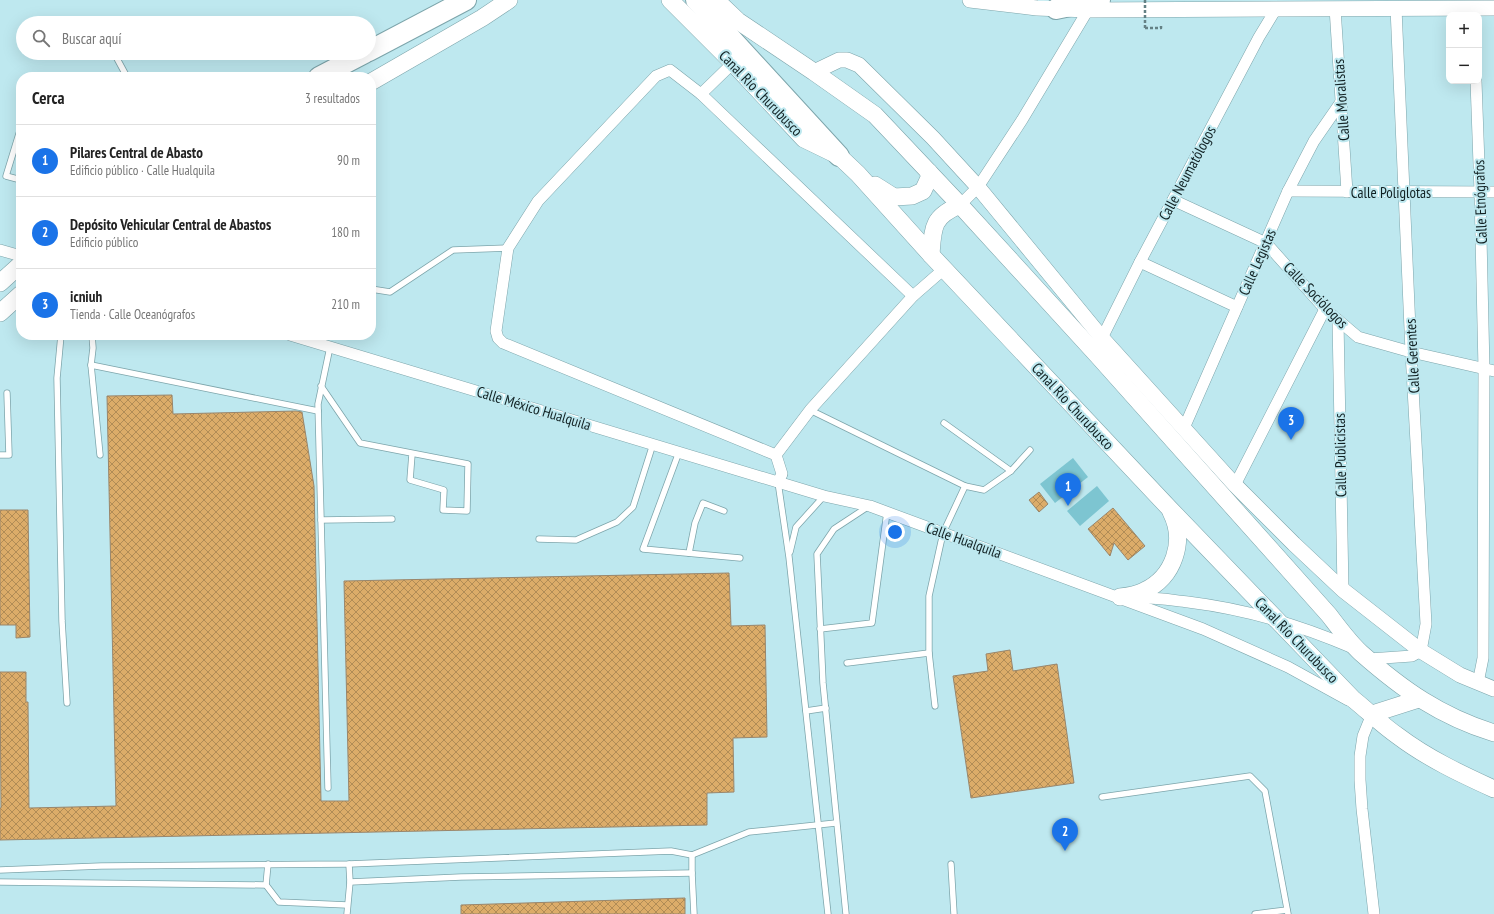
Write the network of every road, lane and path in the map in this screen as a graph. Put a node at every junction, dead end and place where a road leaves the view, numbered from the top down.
1 (466, 0) edge
2 (491, 0) edge
3 (509, 0) edge
4 (670, 0) edge
5 (696, 0) edge
6 (716, 0) edge
7 (970, 0) edge
8 (1144, 0) edge
9 (1094, 5) edge
10 (1335, 8) junction
11 (1396, 8) junction
12 (1494, 8) edge
13 (1056, 9) joint
14 (1276, 9) junction
15 (1474, 11) edge
16 (482, 18) junction
17 (1161, 28) dead end
18 (376, 47) edge
19 (738, 57) junction
20 (118, 60) edge
21 (352, 60) edge
22 (124, 72) edge
23 (329, 72) edge
24 (814, 72) junction
25 (376, 79) edge
26 (1476, 84) edge
27 (701, 94) junction
28 (1341, 102) junction
29 (16, 143) edge
30 (839, 156) joint
31 (929, 172) junction
32 (858, 174) junction
33 (16, 179) edge
34 (978, 187) junction
35 (1288, 191) junction
36 (1347, 192) junction
37 (1405, 192) junction
38 (1480, 192) junction
39 (1494, 192) edge
40 (1173, 200) junction
41 (960, 205) junction
42 (1266, 243) junction
43 (508, 248) junction
44 (0, 250) edge
45 (16, 255) edge
46 (931, 255) junction
47 (1140, 262) junction
48 (16, 269) edge
49 (944, 269) junction
50 (0, 283) edge
51 (376, 290) edge
52 (913, 296) junction
53 (16, 299) edge
54 (1237, 307) junction
55 (1325, 309) junction
56 (0, 313) edge
57 (1338, 320) junction
58 (1102, 338) junction
59 (61, 340) edge
60 (92, 340) edge
61 (307, 340) edge
62 (330, 347) junction
63 (1411, 352) junction
64 (91, 365) junction
65 (1489, 370) edge
66 (322, 386) junction
67 (7, 393) dead end
68 (810, 410) junction
69 (318, 411) junction
70 (944, 423) dead end
71 (1184, 428) junction
72 (653, 444) junction
73 (1030, 450) dead end
74 (679, 452) junction
75 (412, 454) junction
76 (0, 455) edge
77 (100, 455) dead end
78 (776, 455) junction
79 (1011, 470) junction
80 (778, 482) junction
81 (1235, 485) junction
82 (965, 486) junction
83 (824, 496) junction
84 (870, 506) junction
85 (1169, 508) junction
86 (724, 511) dead end
87 (887, 512) junction
88 (392, 519) dead end
89 (321, 520) junction
90 (943, 533) junction
91 (539, 539) dead end
92 (689, 553) junction
93 (789, 556) junction
94 (740, 558) dead end
95 (1343, 590) junction
96 (1122, 598) junction
97 (1278, 621) junction
98 (820, 629) junction
99 (1421, 651) junction
100 (928, 653) junction
101 (1364, 655) junction
102 (847, 663) dead end
103 (1478, 683) junction
104 (1494, 689) edge
105 (1419, 699) junction
106 (67, 703) dead end
107 (935, 706) dead end
108 (826, 708) junction
109 (806, 711) junction
110 (1372, 714) junction
111 (1494, 733) edge
112 (328, 788) dead end
113 (1494, 789) edge
114 (1102, 797) dead end
115 (836, 823) junction
116 (818, 826) junction
117 (692, 855) junction
118 (268, 864) junction
119 (348, 864) junction
120 (951, 864) dead end
121 (0, 870) edge
122 (692, 873) junction
123 (0, 882) edge
124 (350, 882) junction
125 (266, 885) junction
126 (347, 905) junction
127 (1288, 912) edge
128 (347, 914) edge
129 (694, 914) edge
130 (828, 914) edge
131 (846, 914) edge
132 (954, 914) edge
133 (1255, 914) edge
134 (1374, 914) edge

1 - 18 highway
2 - 16 main road
3 - 16 main road
4 - 19 main road, Canal Río Churubusco
5 - 19 highway
6 - 24 main road
7 - 13 street
8 - 17 path, bridge
9 - 13 highway
9 - 14 street
9 - 34 street
10 - 11 street
10 - 14 street
10 - 28 street, Calle Moralistas
11 - 15 street
11 - 37 street, Calle Gerentes
12 - 15 street
14 - 40 street, Calle Neumatólogos
16 - 25 main road
19 - 27 street
19 - 30 highway
20 - 22 lane
21 - 23 highway
24 - 31 main road
24 - 34 street
26 - 38 street, Calle Etnógrafos
27 - 43 street
27 - 52 street
28 - 35 street, Calle Legistas
28 - 36 street, Calle Moralistas
29 - 33 lane
30 - 32 main road, Canal Río Churubusco
31 - 32 main road
31 - 41 main road
32 - 46 main road, Canal Río Churubusco
34 - 41 street
34 - 58 street
35 - 36 street, Calle Poliglotas
35 - 42 street, Calle Legistas
36 - 37 street, Calle Poliglotas
37 - 38 street, Calle Poliglotas
37 - 63 street, Calle Gerentes
38 - 39 street, Calle Poliglotas
38 - 65 street, Calle Etnógrafos
40 - 42 street, Calle Sociólogos
40 - 47 street, Calle Neumatólogos
41 - 46 main road
41 - 101 main road
42 - 54 street, Calle Legistas
42 - 55 street, Calle Sociólogos
43 - 51 lane
43 - 78 street
44 - 45 street
46 - 49 main road, Canal Río Churubusco
47 - 54 street
47 - 58 street, Calle Neumatólogos
48 - 50 main road
49 - 52 street
49 - 85 main road, Canal Río Churubusco
52 - 68 street
53 - 56 main road
54 - 71 street, Calle Legistas
55 - 57 street, Calle Sociólogos
55 - 81 street
57 - 63 street, Calle Sociólogos
57 - 95 street, Calle Publicistas
58 - 71 street
59 - 106 lane
60 - 64 lane
61 - 62 street, Calle México Hualquila
62 - 66 lane
62 - 72 street, Calle México Hualquila
63 - 65 street, Calle Sociólogos
63 - 99 street, Calle Gerentes
64 - 69 lane
64 - 77 lane
65 - 103 street, Calle Etnógrafos
66 - 69 lane
66 - 75 lane
67 - 76 lane
68 - 78 street
68 - 82 lane
69 - 89 lane
70 - 79 lane
71 - 81 street
72 - 74 street, Calle México Hualquila
72 - 91 lane
73 - 79 lane
74 - 80 street, Calle México Hualquila
74 - 92 lane
75 - 75 lane
78 - 80 street
79 - 82 lane
80 - 83 street, Calle Hualquila
80 - 93 lane
81 - 95 street
82 - 90 lane
83 - 84 street, Calle Hualquila
83 - 93 lane
84 - 87 street, Calle Hualquila
84 - 98 lane
85 - 96 main road
85 - 97 main road, Canal Río Churubusco
86 - 92 lane
87 - 90 street, Calle Hualquila
87 - 98 lane
88 - 89 lane
89 - 112 lane
90 - 96 street, Calle Hualquila
90 - 100 lane
92 - 94 lane
93 - 109 lane
95 - 99 street
96 - 97 street, Calle Hualquila
96 - 110 street, Calle Hualquila
97 - 101 street, Calle Hualquila
97 - 110 main road, Canal Río Churubusco
98 - 108 lane
99 - 101 street
99 - 103 street
100 - 102 lane
100 - 107 lane
101 - 105 main road
103 - 104 street
105 - 110 main road
105 - 111 main road
108 - 109 lane
108 - 115 lane
109 - 116 lane
110 - 113 main road, Canal Río Churubusco
110 - 134 street
114 - 127 lane
115 - 116 lane
115 - 131 lane
116 - 117 lane
116 - 130 lane
117 - 119 lane
117 - 122 lane
118 - 119 lane
118 - 121 lane
118 - 125 lane
119 - 124 lane
120 - 132 lane
122 - 124 lane
122 - 129 lane
123 - 125 lane
124 - 126 lane
125 - 126 lane
126 - 128 lane
127 - 133 lane

